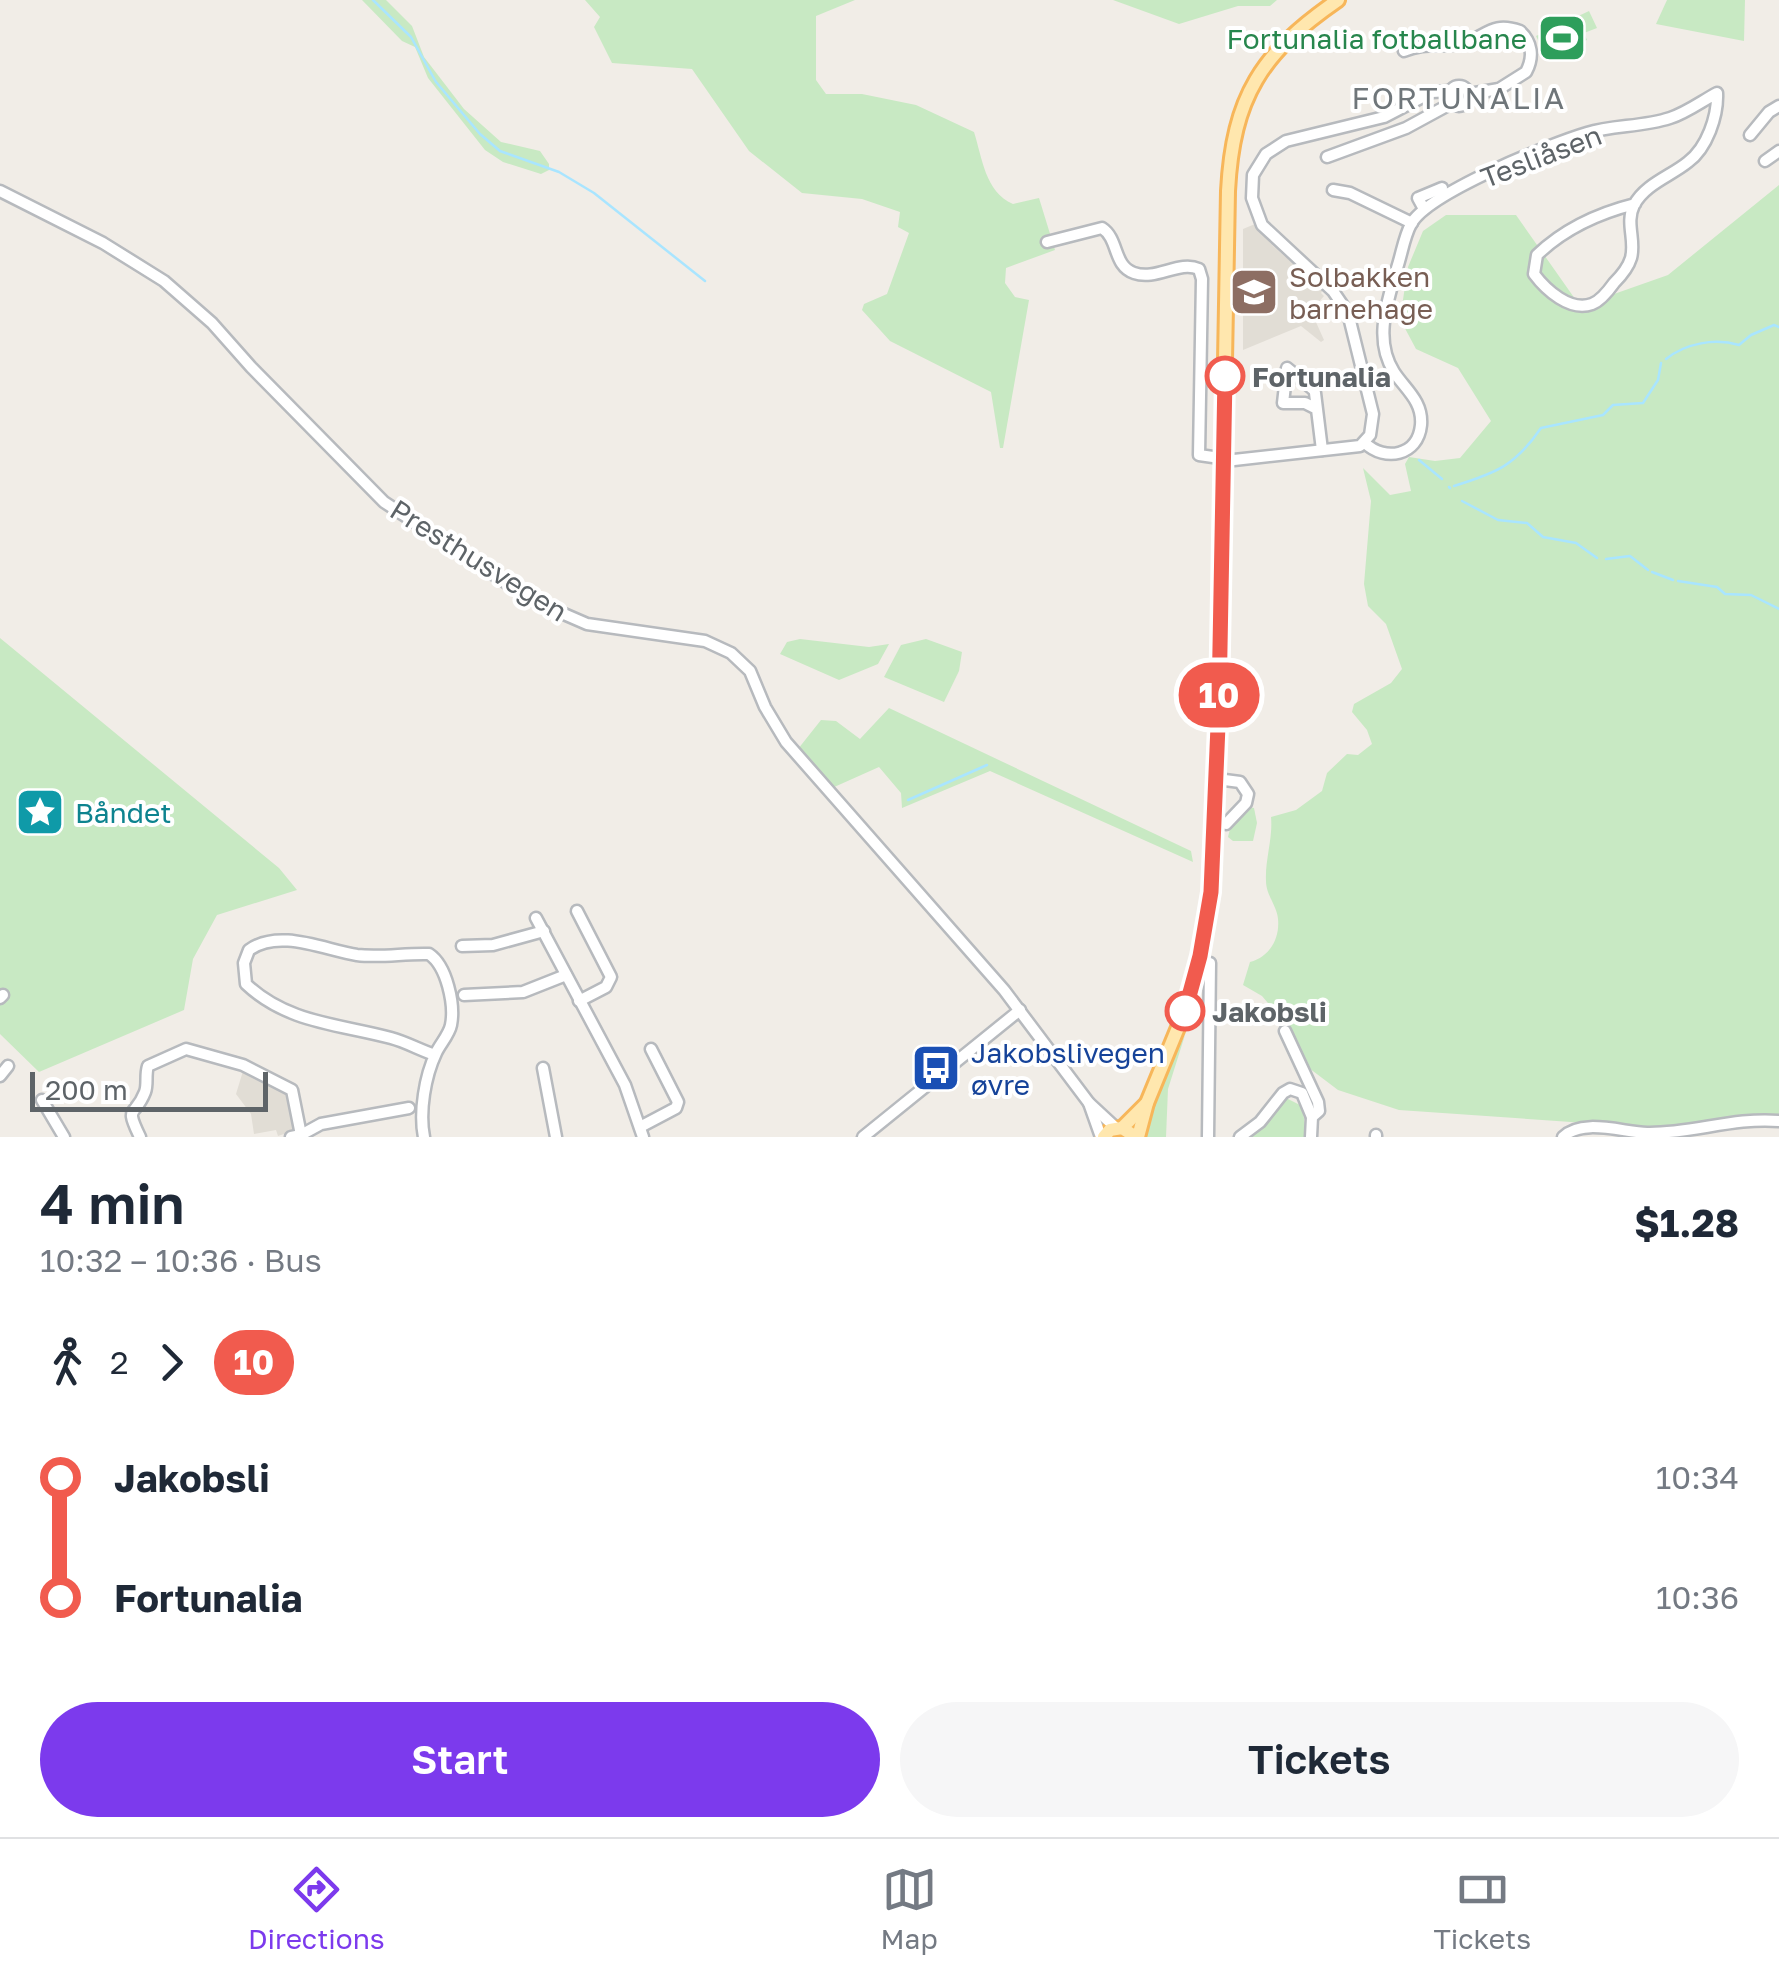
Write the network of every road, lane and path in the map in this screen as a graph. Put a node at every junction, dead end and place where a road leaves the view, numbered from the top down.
1 (1338, 0) edge
2 (1404, 51) dead end
3 (1451, 97) junction
4 (1779, 106) edge
5 (1750, 135) dead end
6 (1779, 151) edge
7 (1327, 157) dead end
8 (1765, 162) dead end
9 (1442, 188) dead end
10 (0, 190) edge
11 (1333, 190) dead end
12 (1635, 204) junction
13 (1424, 209) junction
14 (1412, 223) junction
15 (1048, 242) dead end
16 (1317, 409) junction
17 (1364, 443) junction
18 (1322, 450) junction
19 (1224, 459) junction
20 (1216, 779) junction
21 (1226, 824) dead end
22 (577, 911) dead end
23 (536, 918) dead end
24 (544, 932) junction
25 (462, 946) dead end
26 (1210, 963) dead end
27 (566, 975) junction
28 (464, 996) dead end
29 (579, 1001) junction
30 (1020, 1010) junction
31 (1285, 1030) dead end
32 (651, 1050) dead end
33 (435, 1055) junction
34 (8, 1066) dead end
35 (543, 1068) dead end
36 (0, 1076) edge
37 (42, 1100) dead end
38 (1089, 1103) junction
39 (1147, 1103) junction
40 (409, 1108) dead end
41 (1312, 1117) junction
42 (1779, 1121) edge
43 (1119, 1128) junction
44 (642, 1132) edge
45 (1671, 1135) edge
46 (296, 1136) edge
47 (64, 1137) edge
48 (140, 1137) edge
49 (424, 1137) edge
50 (556, 1137) edge
51 (863, 1137) edge
52 (1102, 1137) edge
53 (1137, 1137) edge
54 (1208, 1137) edge
55 (1240, 1137) edge
56 (1311, 1137) edge
57 (1564, 1137) edge

1 - 19 main road
2 - 3 street
3 - 7 street
3 - 17 street
4 - 5 street
6 - 8 street
9 - 13 street, Tesliåsen
10 - 30 street, Presthusvegen
11 - 14 street
12 - 12 street
12 - 13 street, Tesliåsen
13 - 14 street, Tesliåsen
14 - 17 street, Tesliåsen
15 - 19 street
16 - 16 street
16 - 18 street
17 - 18 street
18 - 19 street
19 - 20 main road
20 - 21 street
20 - 39 main road
22 - 29 street
23 - 24 street
24 - 25 street
24 - 27 street
26 - 54 street
27 - 28 street
27 - 29 street
29 - 44 street
30 - 38 street, Presthusvegen
30 - 51 street
31 - 41 street
32 - 44 street
33 - 33 street
33 - 49 street
34 - 36 street
35 - 50 street
37 - 47 street
38 - 43 street, Presthusvegen
38 - 52 street, Presthusvegen
39 - 43 main road
39 - 53 main road
40 - 46 street
41 - 55 street
41 - 56 street
42 - 45 street
43 - 52 main road
43 - 53 main road
45 - 57 street
46 - 48 street

